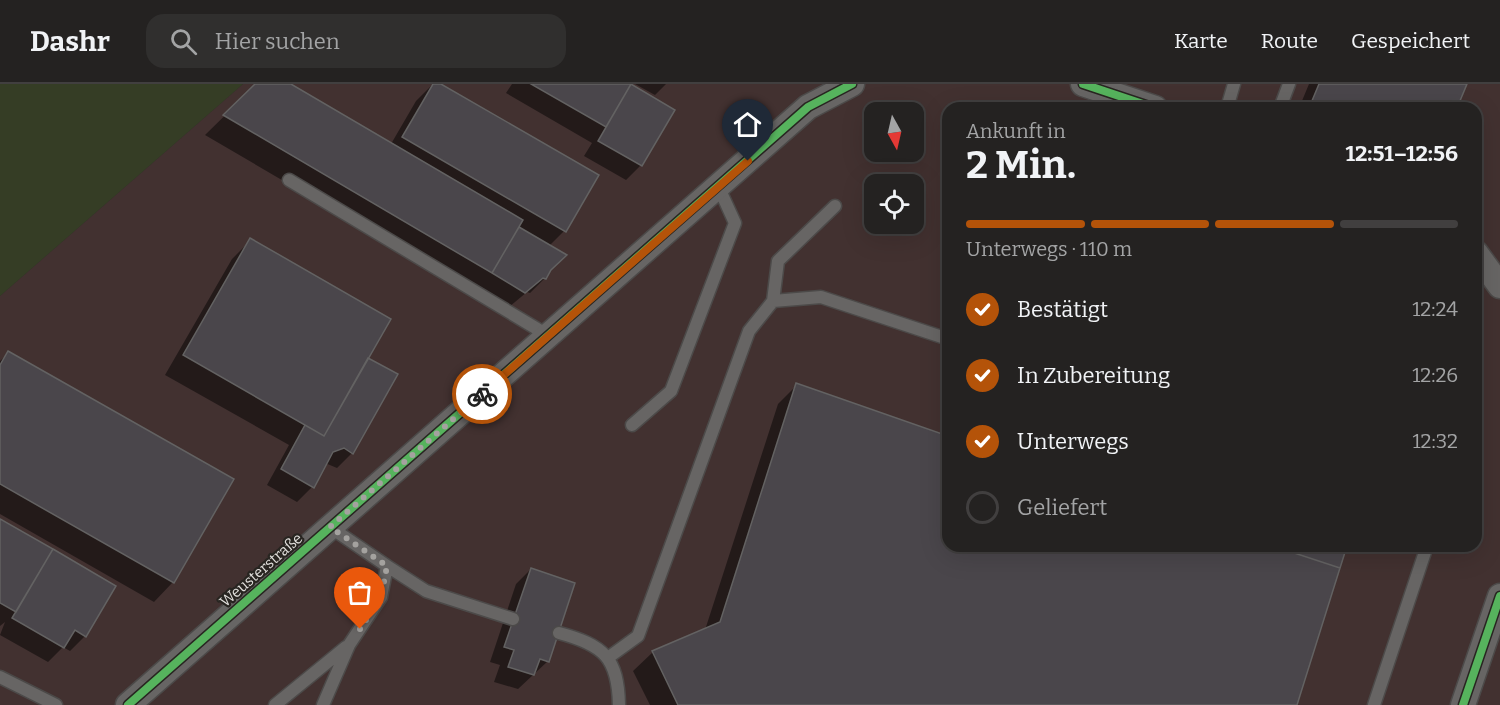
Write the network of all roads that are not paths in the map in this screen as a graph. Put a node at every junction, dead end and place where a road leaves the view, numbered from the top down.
1 (852, 84) edge
2 (1083, 84) edge
3 (1234, 84) edge
4 (1289, 84) edge
5 (827, 90) edge
6 (1137, 102) edge
7 (1229, 102) edge
8 (1282, 102) edge
9 (289, 180) dead end
10 (719, 188) junction
11 (835, 206) dead end
12 (1482, 261) edge
13 (1500, 286) edge
14 (774, 301) junction
15 (549, 336) junction
16 (942, 337) edge
17 (632, 424) dead end
18 (330, 527) junction
19 (1425, 552) edge
20 (387, 566) junction
21 (1500, 596) edge
22 (513, 620) dead end
23 (559, 633) dead end
24 (349, 645) junction
25 (609, 657) junction
26 (0, 677) edge
27 (56, 705) edge
28 (128, 705) edge
29 (275, 705) edge
30 (323, 705) edge
31 (619, 705) edge
32 (1374, 705) edge
33 (1463, 705) edge

1 - 5 street, Weusterstraße
2 - 6 street
3 - 7 lane
4 - 8 lane
5 - 10 street, Weusterstraße
9 - 15 lane
10 - 15 street, Weusterstraße
10 - 17 lane
11 - 14 lane
12 - 13 street
14 - 16 lane
14 - 25 lane
15 - 18 street, Weusterstraße
18 - 20 lane
18 - 28 street, Weusterstraße
19 - 32 lane
20 - 22 lane
20 - 24 lane
21 - 33 street
23 - 25 lane
24 - 29 lane
24 - 30 lane
25 - 31 lane
26 - 27 lane

